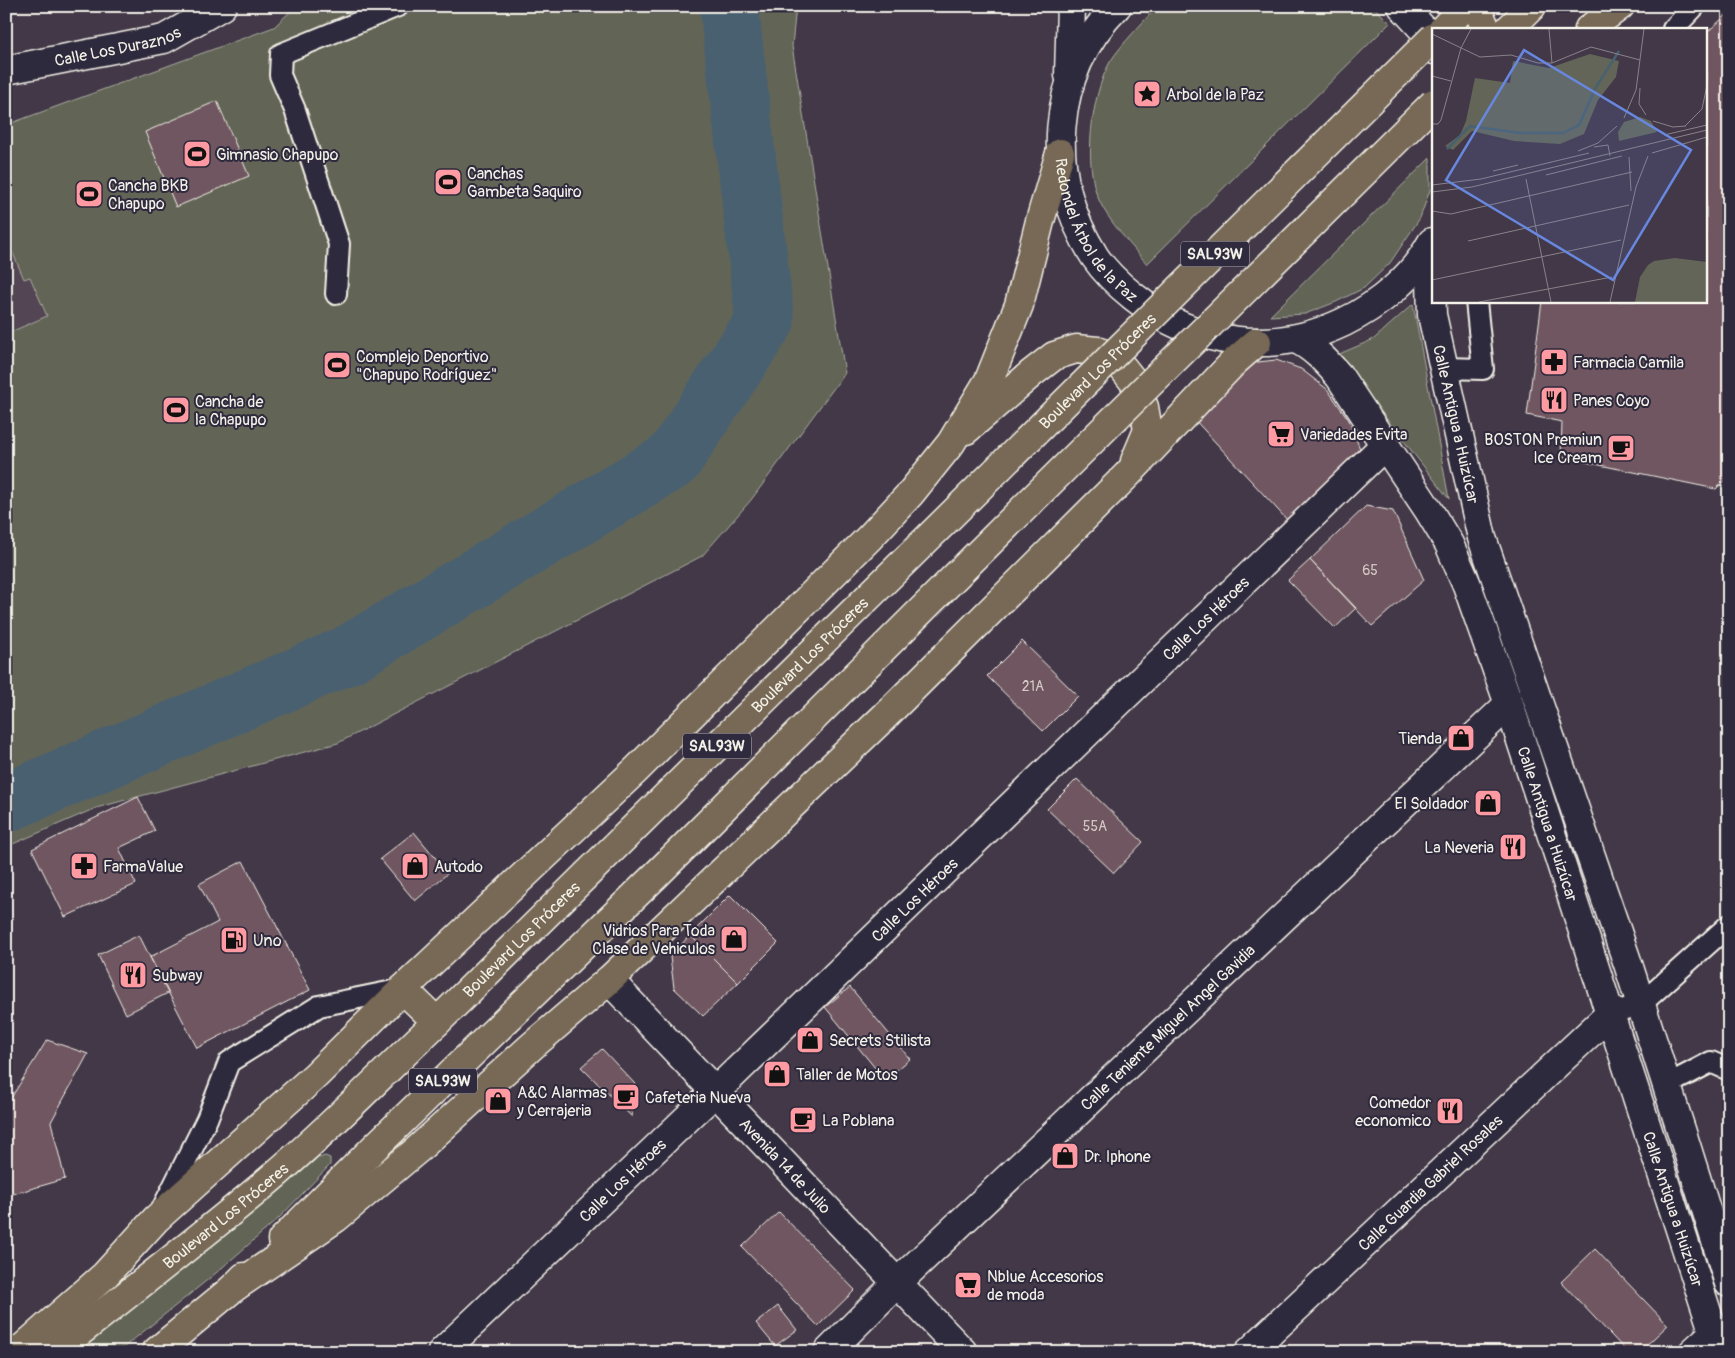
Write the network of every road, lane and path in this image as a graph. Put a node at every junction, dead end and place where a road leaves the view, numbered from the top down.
1 (222, 6) edge
2 (398, 6) edge
3 (1071, 6) edge
4 (1117, 6) edge
5 (1402, 6) edge
6 (1465, 6) edge
7 (1476, 6) edge
8 (1532, 6) edge
9 (1620, 6) edge
10 (1694, 6) edge
11 (1444, 28) edge
12 (1486, 28) edge
13 (1510, 28) edge
14 (1590, 28) edge
15 (1603, 28) edge
16 (1674, 28) edge
17 (1432, 40) edge
18 (1432, 46) edge
19 (6, 70) edge
20 (1069, 87) junction
21 (1432, 105) edge
22 (1060, 153) junction
23 (1432, 242) edge
24 (336, 294) dead end
25 (1476, 302) edge
26 (1296, 339) junction
27 (1257, 342) junction
28 (1443, 368) junction
29 (951, 443) junction
30 (1385, 445) junction
31 (1127, 475) junction
32 (1509, 704) junction
33 (1729, 925) edge
34 (609, 980) junction
35 (403, 989) junction
36 (1641, 1004) junction
37 (1610, 1014) junction
38 (436, 1022) junction
39 (1729, 1070) edge
40 (1667, 1086) junction
41 (715, 1092) junction
42 (156, 1219) junction
43 (897, 1283) junction
44 (1729, 1283) edge
45 (232, 1289) junction
46 (1717, 1342) edge
47 (18, 1352) edge
48 (54, 1352) edge
49 (156, 1352) edge
50 (442, 1352) edge
51 (828, 1352) edge
52 (963, 1352) edge
53 (1249, 1352) edge
54 (1693, 1352) edge

1 - 19 street, Calle Los Duraznos
2 - 24 lane
3 - 20 street
4 - 20 street, Redondel Árbol de la Paz
5 - 18 street
6 - 11 highway
7 - 12 highway
8 - 13 highway
9 - 14 highway
9 - 15 highway
10 - 16 lane
17 - 38 highway, Boulevard Los Próceres / SAL93W, bridge
20 - 22 street, Redondel Árbol de la Paz
21 - 45 highway, SAL93W, bridge
22 - 27 street, Redondel Árbol de la Paz
22 - 29 highway
23 - 26 street, Redondel Árbol de la Paz
23 - 28 street, Calle Antigua a Huizúcar
25 - 28 lane
26 - 27 street, Redondel Árbol de la Paz
26 - 30 street, Calle Antigua a Huizúcar
27 - 31 highway
28 - 36 street, Calle Antigua a Huizúcar
29 - 31 highway
29 - 35 highway
30 - 32 street, Calle Antigua a Huizúcar
30 - 41 street, Calle Los Héroes
31 - 34 highway
32 - 37 street, Calle Antigua a Huizúcar
32 - 43 street, Calle Teniente Miguel Angel Gavidia
33 - 36 lane
34 - 41 street, Avenida 14 de Julio
34 - 45 highway
35 - 38 highway
35 - 42 highway
35 - 42 lane
36 - 37 lane
36 - 40 street, Calle Antigua a Huizúcar
37 - 46 street, Calle Antigua a Huizúcar
37 - 53 street, Calle Guardia Gabriel Rosales
38 - 48 highway, Boulevard Los Próceres / SAL93W
39 - 40 lane
40 - 44 street, Calle Antigua a Huizúcar
41 - 43 street, Avenida 14 de Julio
41 - 50 street, Calle Los Héroes
42 - 47 highway
43 - 51 street, Calle Teniente Miguel Angel Gavidia
43 - 52 street, Avenida 14 de Julio
45 - 49 highway, SAL93W
46 - 54 street

